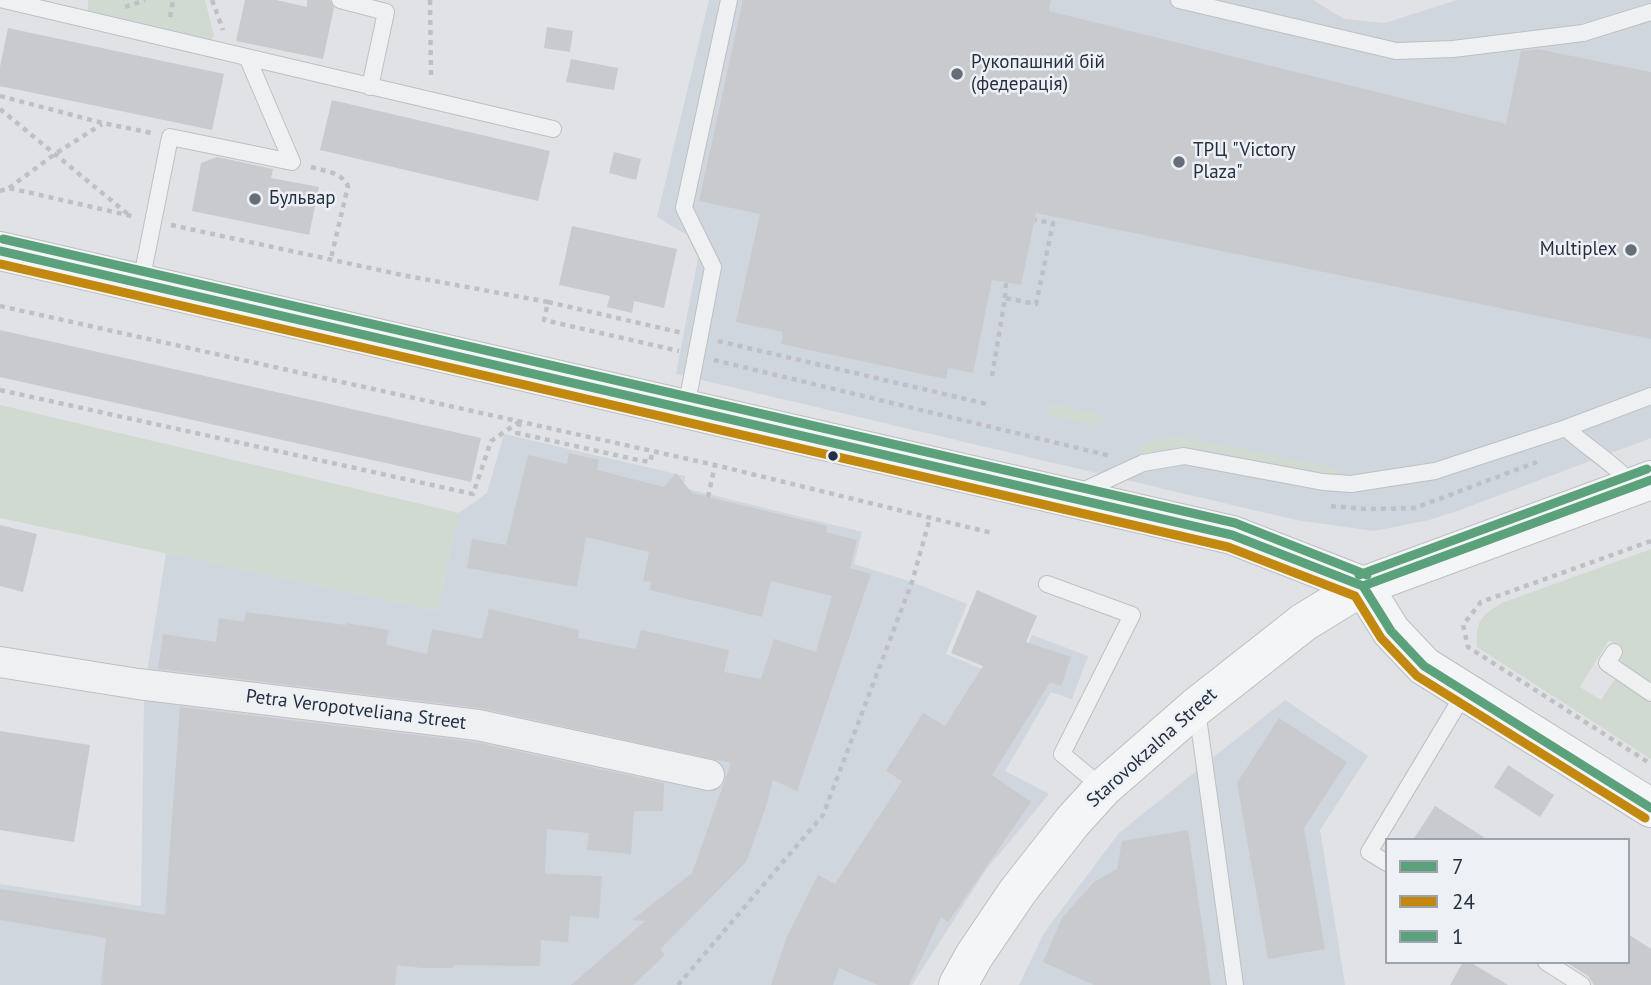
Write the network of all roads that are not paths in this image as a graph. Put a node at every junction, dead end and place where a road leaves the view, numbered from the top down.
1 (4, 0) edge
2 (340, 0) edge
3 (729, 0) edge
4 (1179, 0) edge
5 (1651, 12) edge
6 (248, 59) junction
7 (370, 87) junction
8 (553, 129) dead end
9 (0, 251) edge
10 (141, 282) junction
11 (1651, 396) edge
12 (686, 408) junction
13 (1566, 428) junction
14 (1643, 483) edge
15 (1069, 497) junction
16 (1046, 584) dead end
17 (1363, 586) junction
18 (1614, 652) dead end
19 (0, 662) edge
20 (1465, 692) junction
21 (1651, 693) edge
22 (1196, 707) junction
23 (709, 775) dead end
24 (1104, 788) junction
25 (1649, 804) edge
26 (1385, 862) edge
27 (1549, 964) edge
28 (958, 985) edge
29 (1235, 985) edge
30 (1582, 985) edge

1 - 6 lane
2 - 7 lane
3 - 12 lane
4 - 5 lane
6 - 7 lane
6 - 10 lane
7 - 8 lane
9 - 10 main road
10 - 12 main road
11 - 13 lane
12 - 15 main road
13 - 14 lane
13 - 15 lane
14 - 17 main road, Starovokzalna Street
15 - 17 main road
16 - 24 lane
17 - 20 main road
17 - 22 main road, Starovokzalna Street
18 - 21 lane
19 - 23 street, Petra Veropotveliana Street
20 - 25 main road
20 - 26 lane
22 - 24 main road, Starovokzalna Street
22 - 29 lane
24 - 28 main road, Starovokzalna Street
27 - 30 lane

